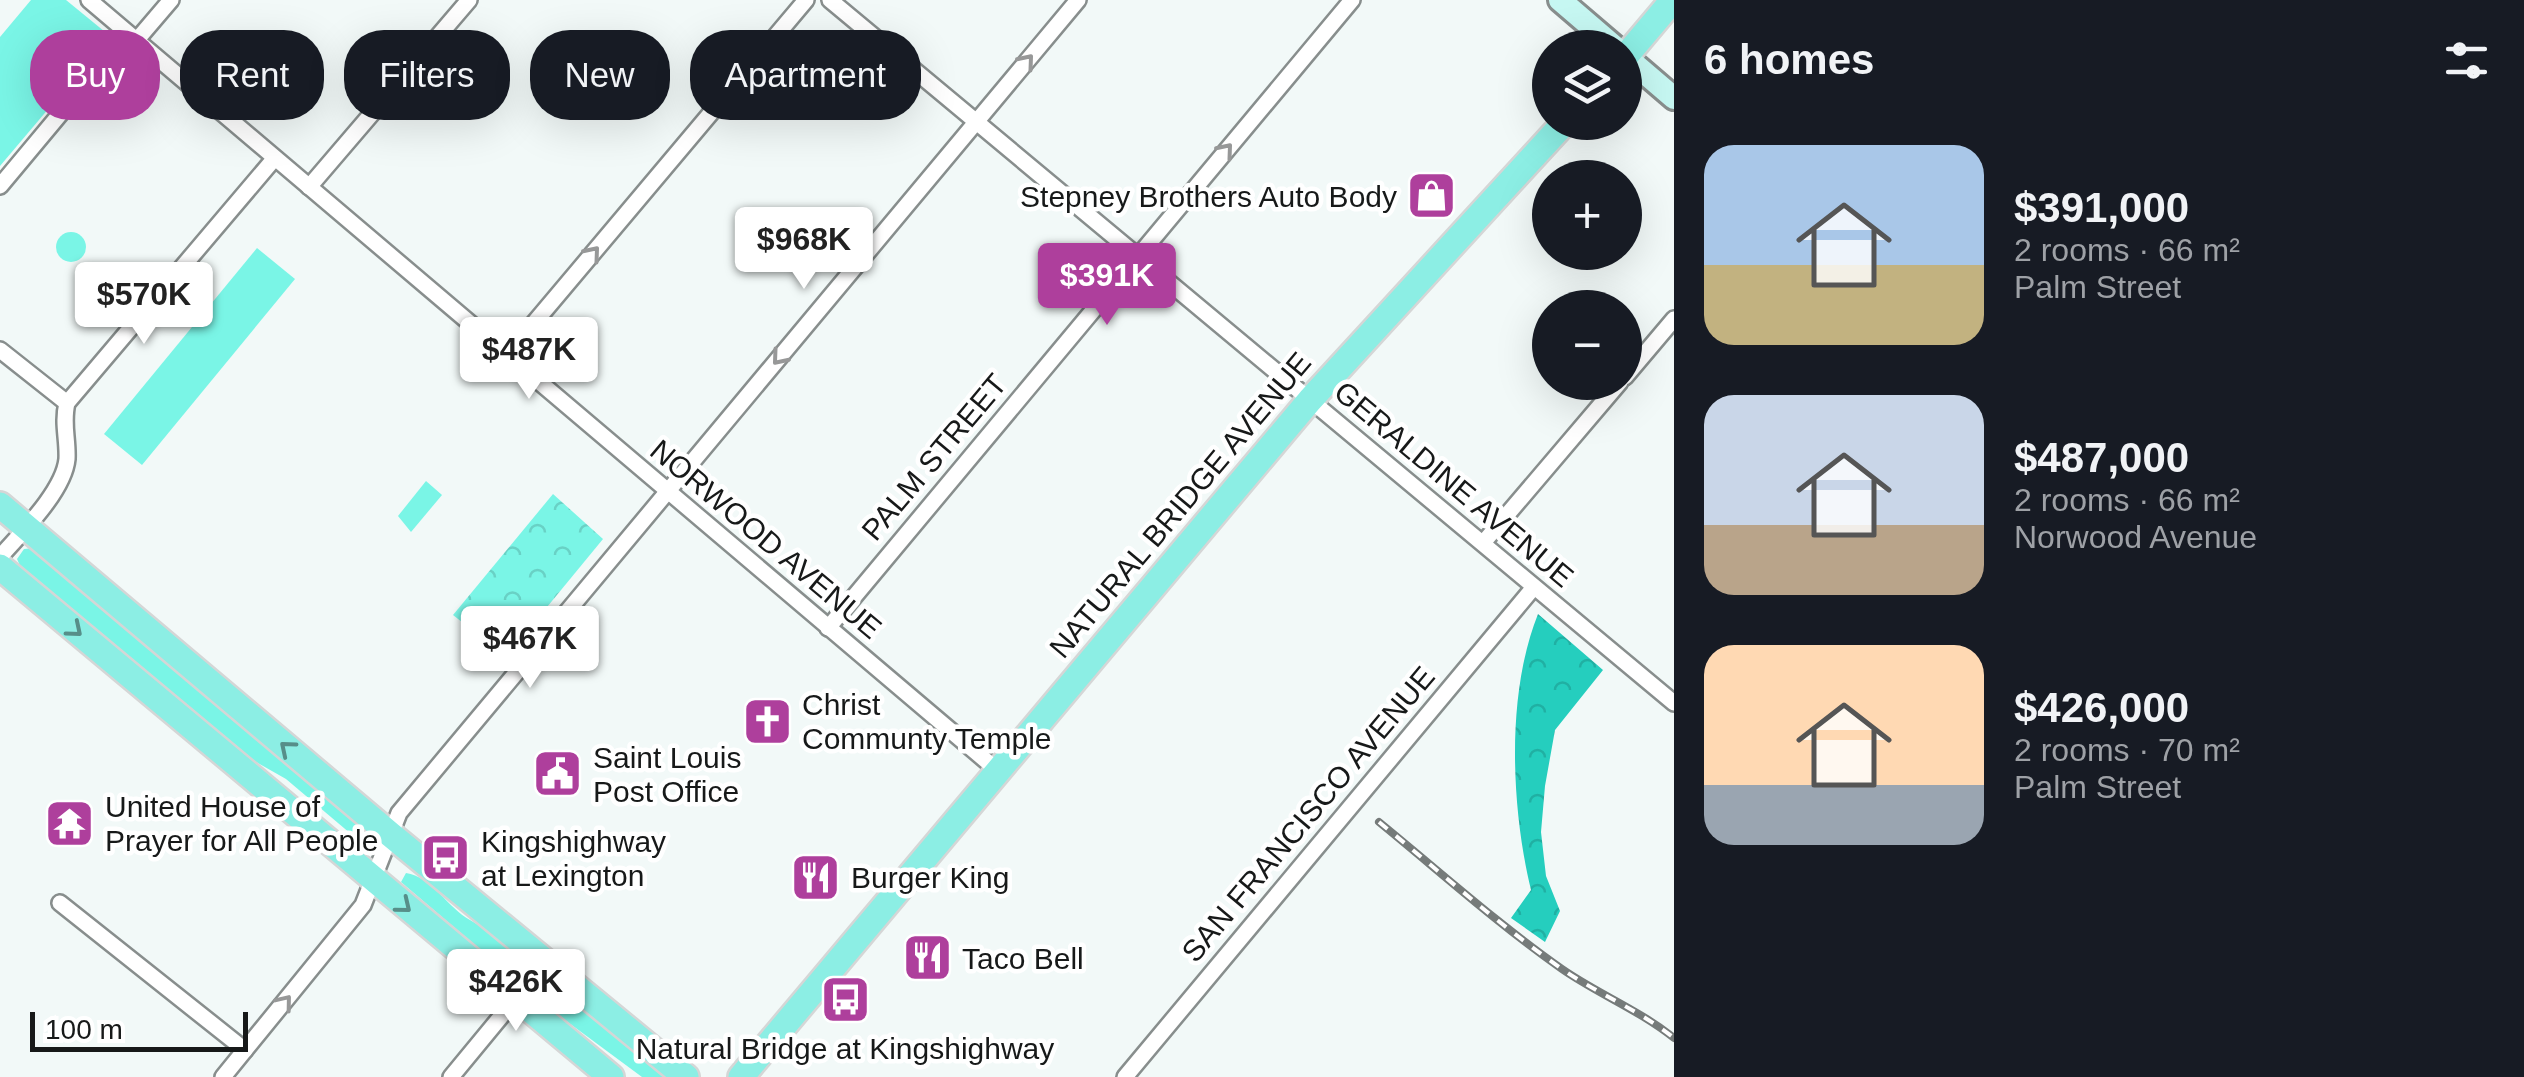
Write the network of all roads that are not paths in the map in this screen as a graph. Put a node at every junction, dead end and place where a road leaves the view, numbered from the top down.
1 (88, 0) edge
2 (171, 0) edge
3 (469, 0) edge
4 (806, 0) edge
5 (830, 0) edge
6 (1078, 0) edge
7 (1352, 0) edge
8 (1560, 0) edge
9 (1673, 0) edge
10 (123, 30) edge
11 (145, 30) edge
12 (1595, 30) edge
13 (1642, 36) edge
14 (160, 61) edge
15 (1642, 71) edge
16 (1674, 98) edge
17 (55, 120) edge
18 (976, 122) junction
19 (1548, 140) edge
20 (274, 158) junction
21 (0, 186) edge
22 (309, 187) junction
23 (1136, 258) junction
24 (1674, 319) edge
25 (0, 350) edge
26 (508, 354) junction
27 (1642, 357) edge
28 (1310, 400) junction
29 (1606, 400) edge
30 (66, 404) junction
31 (668, 491) junction
32 (0, 505) edge
33 (27, 527) junction
34 (1483, 543) junction
35 (0, 557) edge
36 (0, 567) edge
37 (1534, 586) junction
38 (828, 628) junction
39 (1674, 703) edge
40 (997, 770) junction
41 (390, 835) junction
42 (373, 880) junction
43 (60, 902) dead end
44 (546, 962) junction
45 (517, 998) junction
46 (245, 1050) junction
47 (222, 1077) edge
48 (451, 1077) edge
49 (611, 1077) edge
50 (686, 1077) edge
51 (741, 1077) edge
52 (1125, 1077) edge

1 - 10 street, NORWOOD AVENUE
2 - 11 street
3 - 22 street
26 -> 4 street
5 - 18 street, GERALDINE AVENUE
18 -> 6 street
23 -> 7 street, PALM STREET
8 - 12 main road
9 - 13 main road
14 - 20 street, NORWOOD AVENUE
15 - 16 main road
17 - 21 street
18 - 23 street, GERALDINE AVENUE
18 -> 31 street
19 - 28 main road, NATURAL BRIDGE AVENUE
20 - 22 street, NORWOOD AVENUE
20 - 30 street
22 - 26 street, NORWOOD AVENUE
23 - 28 street, GERALDINE AVENUE
23 - 38 street, PALM STREET
24 - 27 street
25 - 30 street
26 - 31 street, NORWOOD AVENUE
28 - 34 street, GERALDINE AVENUE
28 - 40 main road, NATURAL BRIDGE AVENUE
29 - 34 street
30 - 33 street
31 - 38 street, NORWOOD AVENUE
31 - 41 street
32 - 33 main road
33 - 35 street
41 -> 33 main road
34 - 37 street, GERALDINE AVENUE
36 -> 42 main road
37 - 39 street, GERALDINE AVENUE
37 - 52 street, SAN FRANCISCO AVENUE
38 - 40 street, NORWOOD AVENUE
40 - 51 main road, NATURAL BRIDGE AVENUE
41 - 42 street
41 - 44 main road
42 -> 45 main road
46 -> 42 street
43 - 46 street
44 - 45 street
44 - 50 main road
45 - 48 street
45 - 49 main road
46 - 47 street

